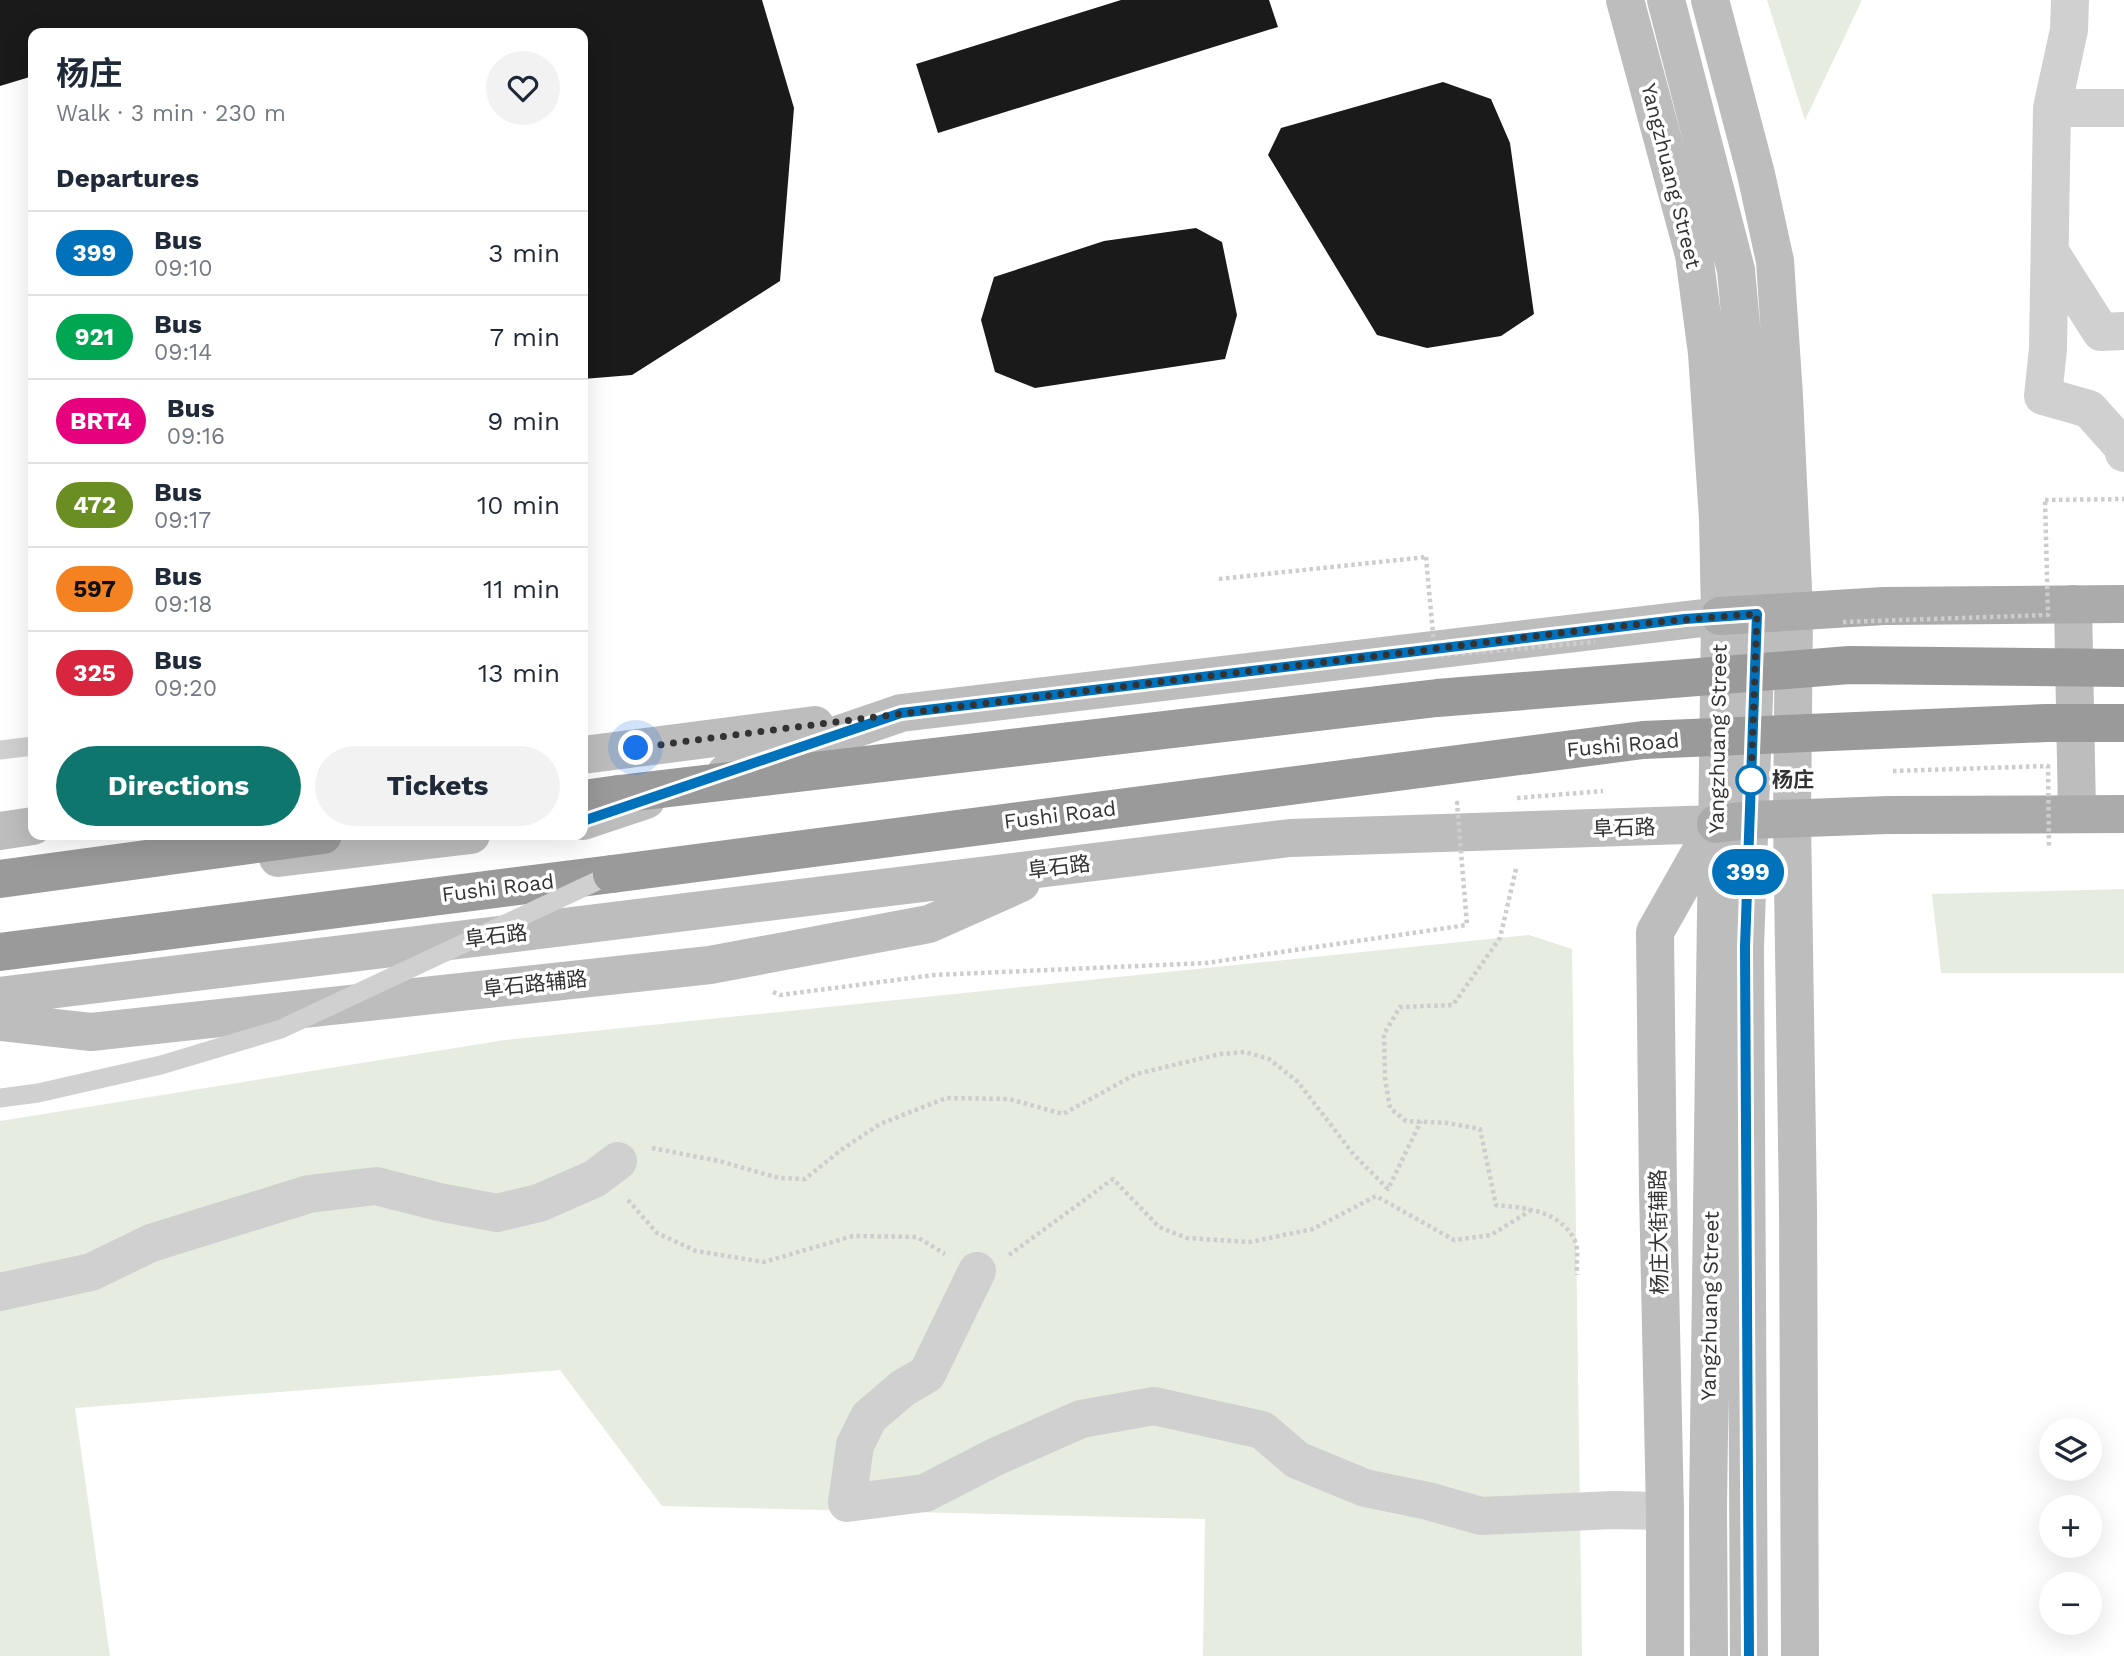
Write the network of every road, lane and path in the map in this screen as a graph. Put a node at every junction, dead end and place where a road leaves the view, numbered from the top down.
1 (1625, 0) edge
2 (1666, 0) edge
3 (1710, 0) edge
4 (2070, 0) edge
5 (2124, 107) edge
6 (2052, 108) junction
7 (2050, 252) junction
8 (2124, 331) edge
9 (2124, 453) edge
10 (2124, 499) edge
11 (1219, 579) dead end
12 (2073, 604) junction
13 (2124, 604) edge
14 (1794, 610) junction
15 (1738, 615) junction
16 (1843, 622) dead end
17 (1595, 642) dead end
18 (2124, 668) edge
19 (901, 713) junction
20 (2124, 723) edge
21 (28, 747) edge
22 (0, 750) edge
23 (588, 754) edge
24 (1885, 771) dead end
25 (1603, 791) dead end
26 (595, 794) edge
27 (1471, 802) dead end
28 (2077, 813) junction
29 (2124, 814) edge
30 (1518, 815) junction
31 (588, 819) edge
32 (1792, 819) junction
33 (1733, 822) junction
34 (28, 827) edge
35 (0, 831) edge
36 (287, 840) edge
37 (430, 840) edge
38 (2049, 849) dead end
39 (1057, 867) junction
40 (612, 874) junction
41 (0, 880) edge
42 (0, 892) edge
43 (0, 952) edge
44 (780, 995) dead end
45 (0, 996) edge
46 (0, 1022) edge
47 (0, 1098) edge
48 (1421, 1121) junction
49 (618, 1161) junction
50 (1533, 1209) junction
51 (977, 1271) junction
52 (1577, 1275) dead end
53 (0, 1292) edge
54 (1665, 1511) junction
55 (1665, 1656) edge
56 (1709, 1656) edge
57 (1749, 1656) edge
58 (1800, 1656) edge

1 - 15 main road, Yangzhuang Street
2 - 15 main road, Yangzhuang Street
3 - 14 main road
4 - 6 street
5 - 6 street
6 - 7 street
7 - 8 street
7 - 9 street
10 - 16 path, bridge
11 - 17 path, bridge
12 - 13 main road
12 - 14 main road
12 - 28 main road
14 - 15 main road
14 - 32 main road
15 - 19 main road
15 - 33 main road, Yangzhuang Street
18 - 26 highway, bridge
19 - 23 main road
19 - 31 main road
20 - 40 highway, Fushi Road, bridge
21 - 22 lane
24 - 38 path, bridge
25 - 30 path, bridge
27 - 44 path, bridge
28 - 29 main road, 阜石路
28 - 32 main road, 阜石路
30 - 33 main road, 阜石路
30 - 39 main road, 阜石路
30 - 48 path
32 - 33 main road, 阜石路
32 - 58 main road
33 - 54 main road, 杨庄大街辅路
33 - 56 main road, Yangzhuang Street
33 - 57 main road
34 - 35 main road
36 - 41 highway
37 - 42 main road
39 - 45 main road, 阜石路
39 - 46 main road, 阜石路辅路
40 - 43 highway, Fushi Road
40 - 47 lane, bridge
48 - 49 path
48 - 50 path
49 - 51 path
49 - 53 street
50 - 51 path
50 - 52 path
51 - 54 street
54 - 55 main road, 杨庄大街辅路

